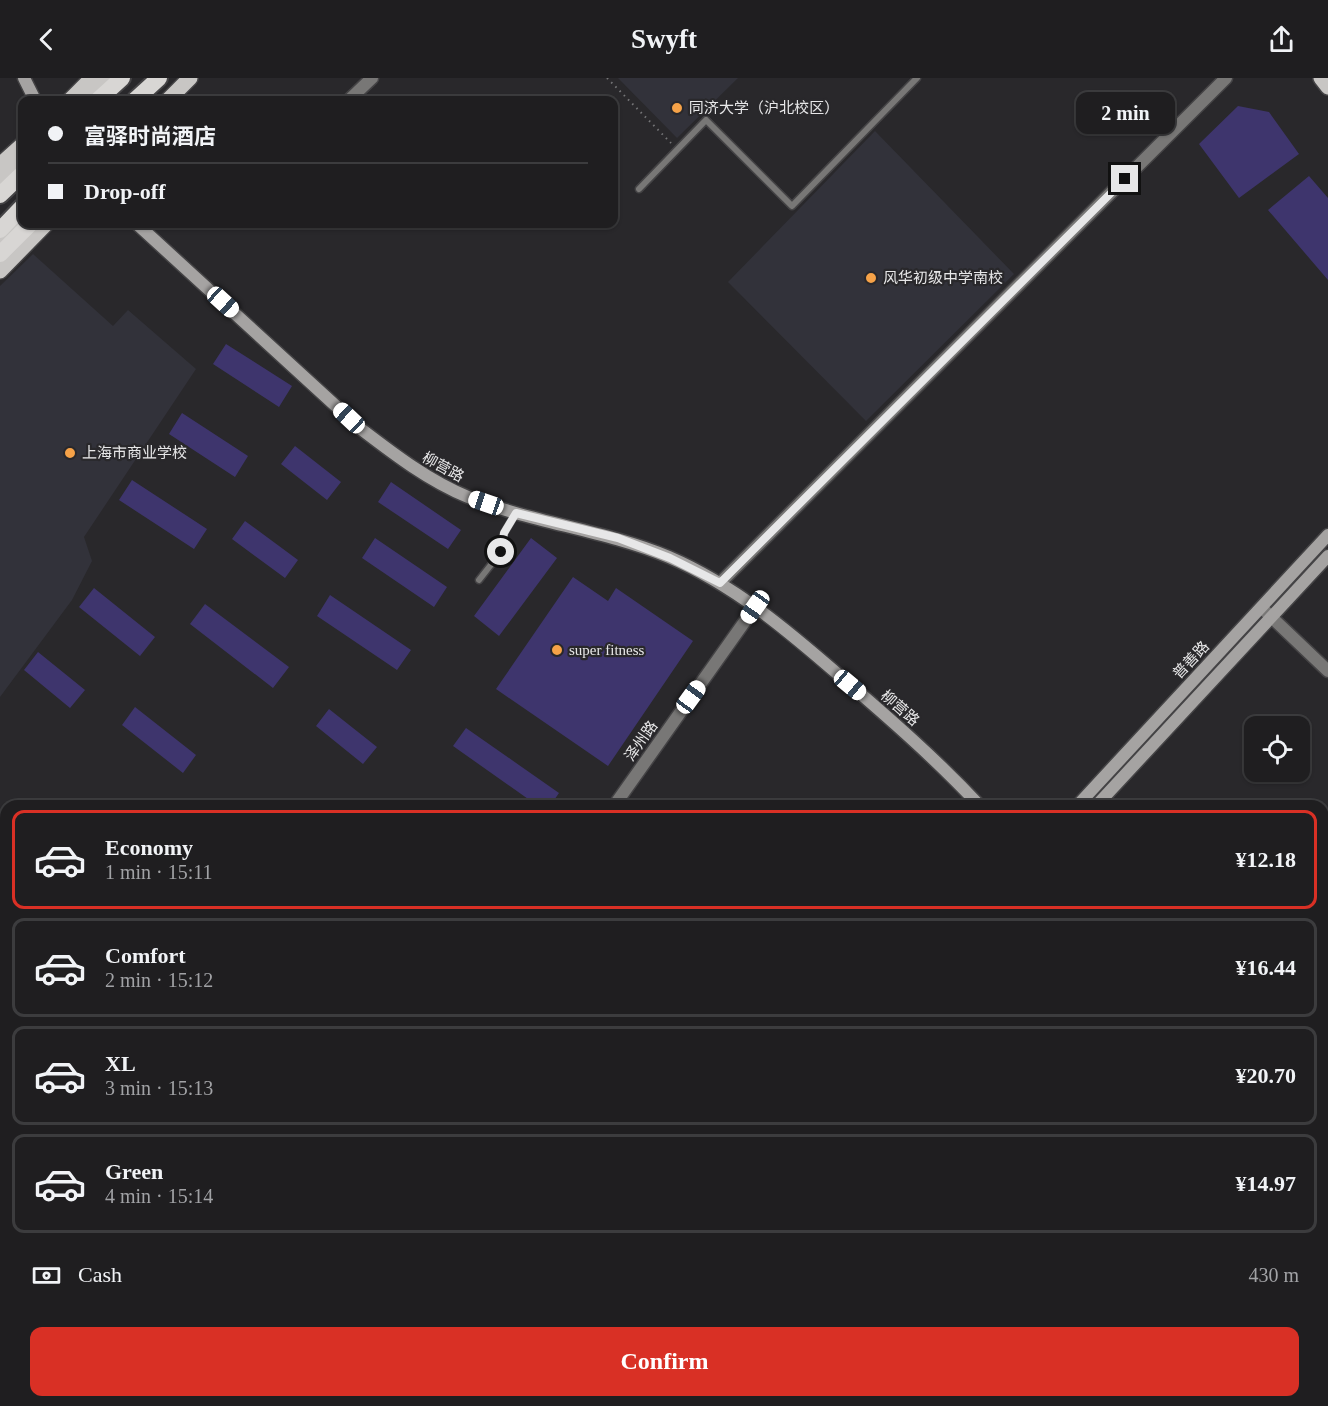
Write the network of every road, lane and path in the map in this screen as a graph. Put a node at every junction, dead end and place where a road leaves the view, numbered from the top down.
1 (24, 78) edge
2 (92, 78) edge
3 (110, 78) edge
4 (122, 78) edge
5 (159, 78) edge
6 (169, 78) edge
7 (190, 78) edge
8 (372, 78) edge
9 (607, 78) edge
10 (917, 78) edge
11 (1227, 78) edge
12 (1321, 78) edge
13 (1328, 87) edge
14 (33, 96) edge
15 (74, 96) edge
16 (90, 96) edge
17 (102, 96) edge
18 (143, 96) edge
19 (144, 96) edge
20 (172, 96) edge
21 (353, 96) edge
22 (18, 149) edge
23 (677, 150) junction
24 (0, 165) edge
25 (18, 165) edge
26 (18, 178) edge
27 (0, 182) edge
28 (639, 189) dead end
29 (0, 195) edge
30 (18, 211) edge
31 (18, 223) edge
32 (26, 228) edge
33 (42, 228) edge
34 (141, 228) edge
35 (0, 230) edge
36 (0, 242) edge
37 (0, 254) edge
38 (0, 271) edge
39 (516, 513) junction
40 (1328, 535) edge
41 (1328, 556) edge
42 (479, 580) dead end
43 (720, 583) junction
44 (755, 607) junction
45 (1261, 607) junction
46 (1272, 617) junction
47 (1328, 671) edge
48 (618, 800) edge
49 (974, 800) edge
50 (1083, 800) edge
51 (1102, 800) edge

1 - 14 main road
2 - 15 main road
3 - 16 main road
4 - 17 highway
5 - 18 highway
6 - 19 main road
7 - 20 main road
8 - 21 street
9 - 23 path
10 - 23 lane
11 - 43 street
12 - 13 main road
22 - 24 main road
23 - 28 lane
25 - 27 main road
26 - 29 highway
30 - 35 highway
31 - 36 main road
32 - 37 highway
33 - 38 main road
34 - 39 main road, 柳营路
39 - 42 lane
39 - 43 main road, 柳营路
40 - 45 main road, 普善路
41 - 46 main road, 普善路
43 - 44 main road, 柳营路
44 - 48 street, 泽州路
44 - 49 main road, 柳营路
45 - 46 street
45 - 50 main road, 普善路
46 - 47 street
46 - 51 main road, 普善路

